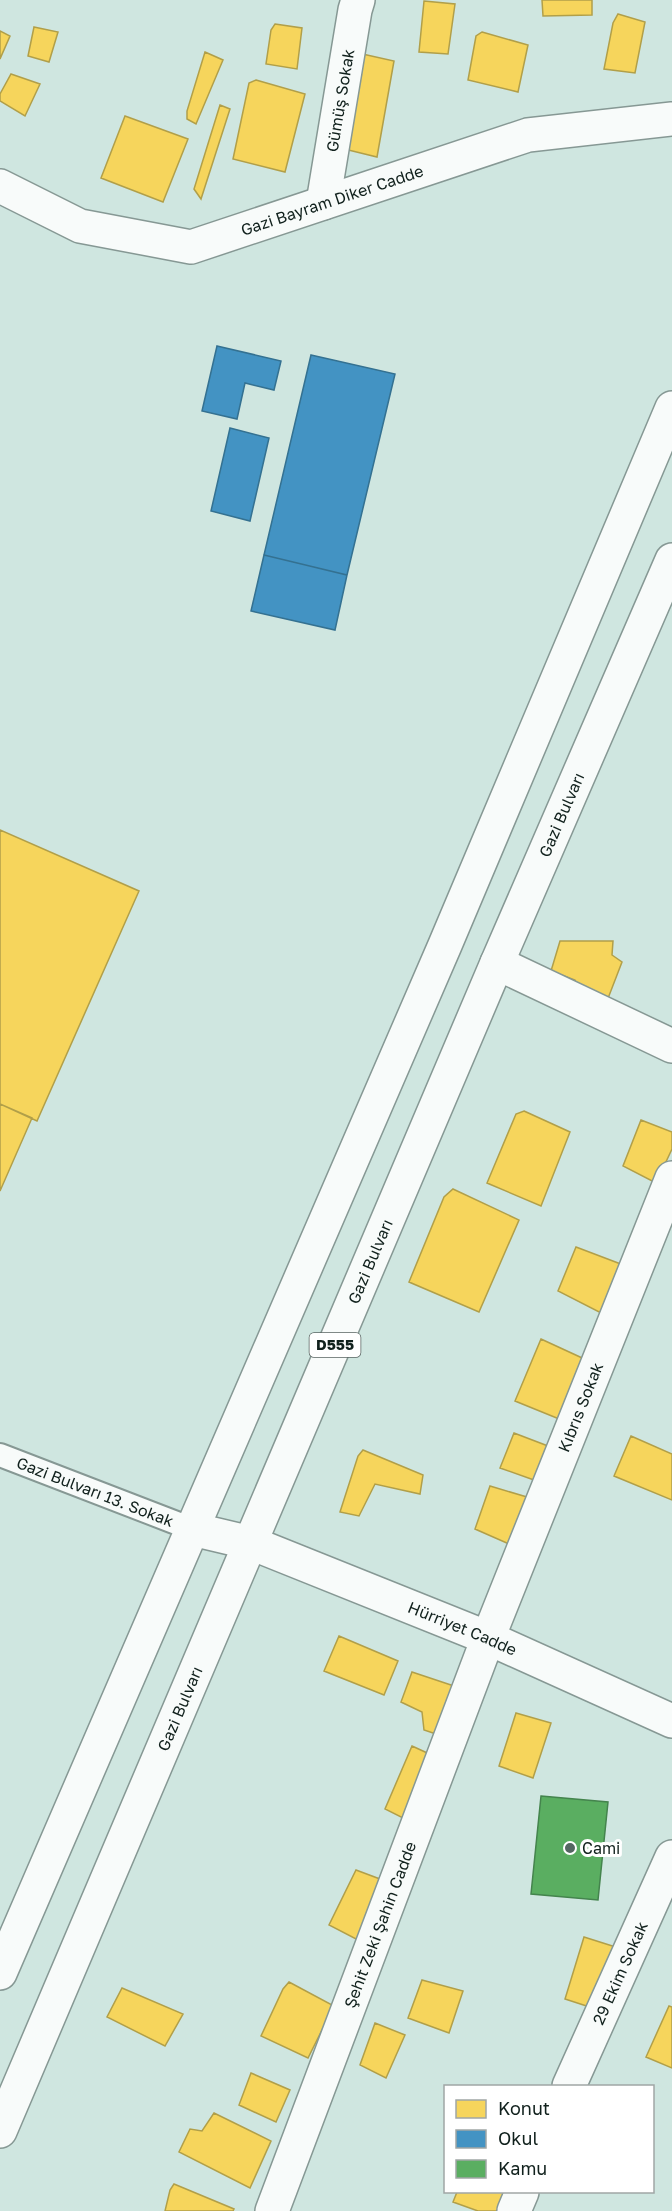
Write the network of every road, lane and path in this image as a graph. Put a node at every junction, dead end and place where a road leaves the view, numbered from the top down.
1 (358, 0) edge
2 (672, 119) edge
3 (0, 186) edge
4 (323, 203) junction
5 (672, 408) edge
6 (672, 560) edge
7 (496, 963) junction
8 (672, 1046) edge
9 (672, 1178) edge
10 (0, 1455) edge
11 (192, 1528) junction
12 (251, 1543) junction
13 (488, 1638) junction
14 (672, 1721) edge
15 (672, 1857) edge
16 (0, 1973) edge
17 (569, 2085) edge
18 (0, 2131) edge
19 (522, 2193) edge
20 (272, 2211) edge
21 (514, 2211) edge

1 - 4 main road, Gümüş Sokak
2 - 4 main road, Gazi Bayram Diker Cadde
3 - 4 main road, Gazi Bayram Diker Cadde
5 - 11 main road
6 - 7 main road, Gazi Bulvarı / D555
7 - 8 main road
7 - 12 main road, Gazi Bulvarı / D555
9 - 13 main road, Kıbrıs Sokak
10 - 11 lane, Gazi Bulvarı 13. Sokak
11 - 12 main road, Hürriyet Cadde
11 - 16 main road
12 - 13 main road, Hürriyet Cadde
12 - 18 main road, Gazi Bulvarı / D555
13 - 14 main road, Hürriyet Cadde
13 - 20 main road, Şehit Zeki Şahin Cadde
15 - 17 main road, 29 Ekim Sokak
19 - 21 main road

